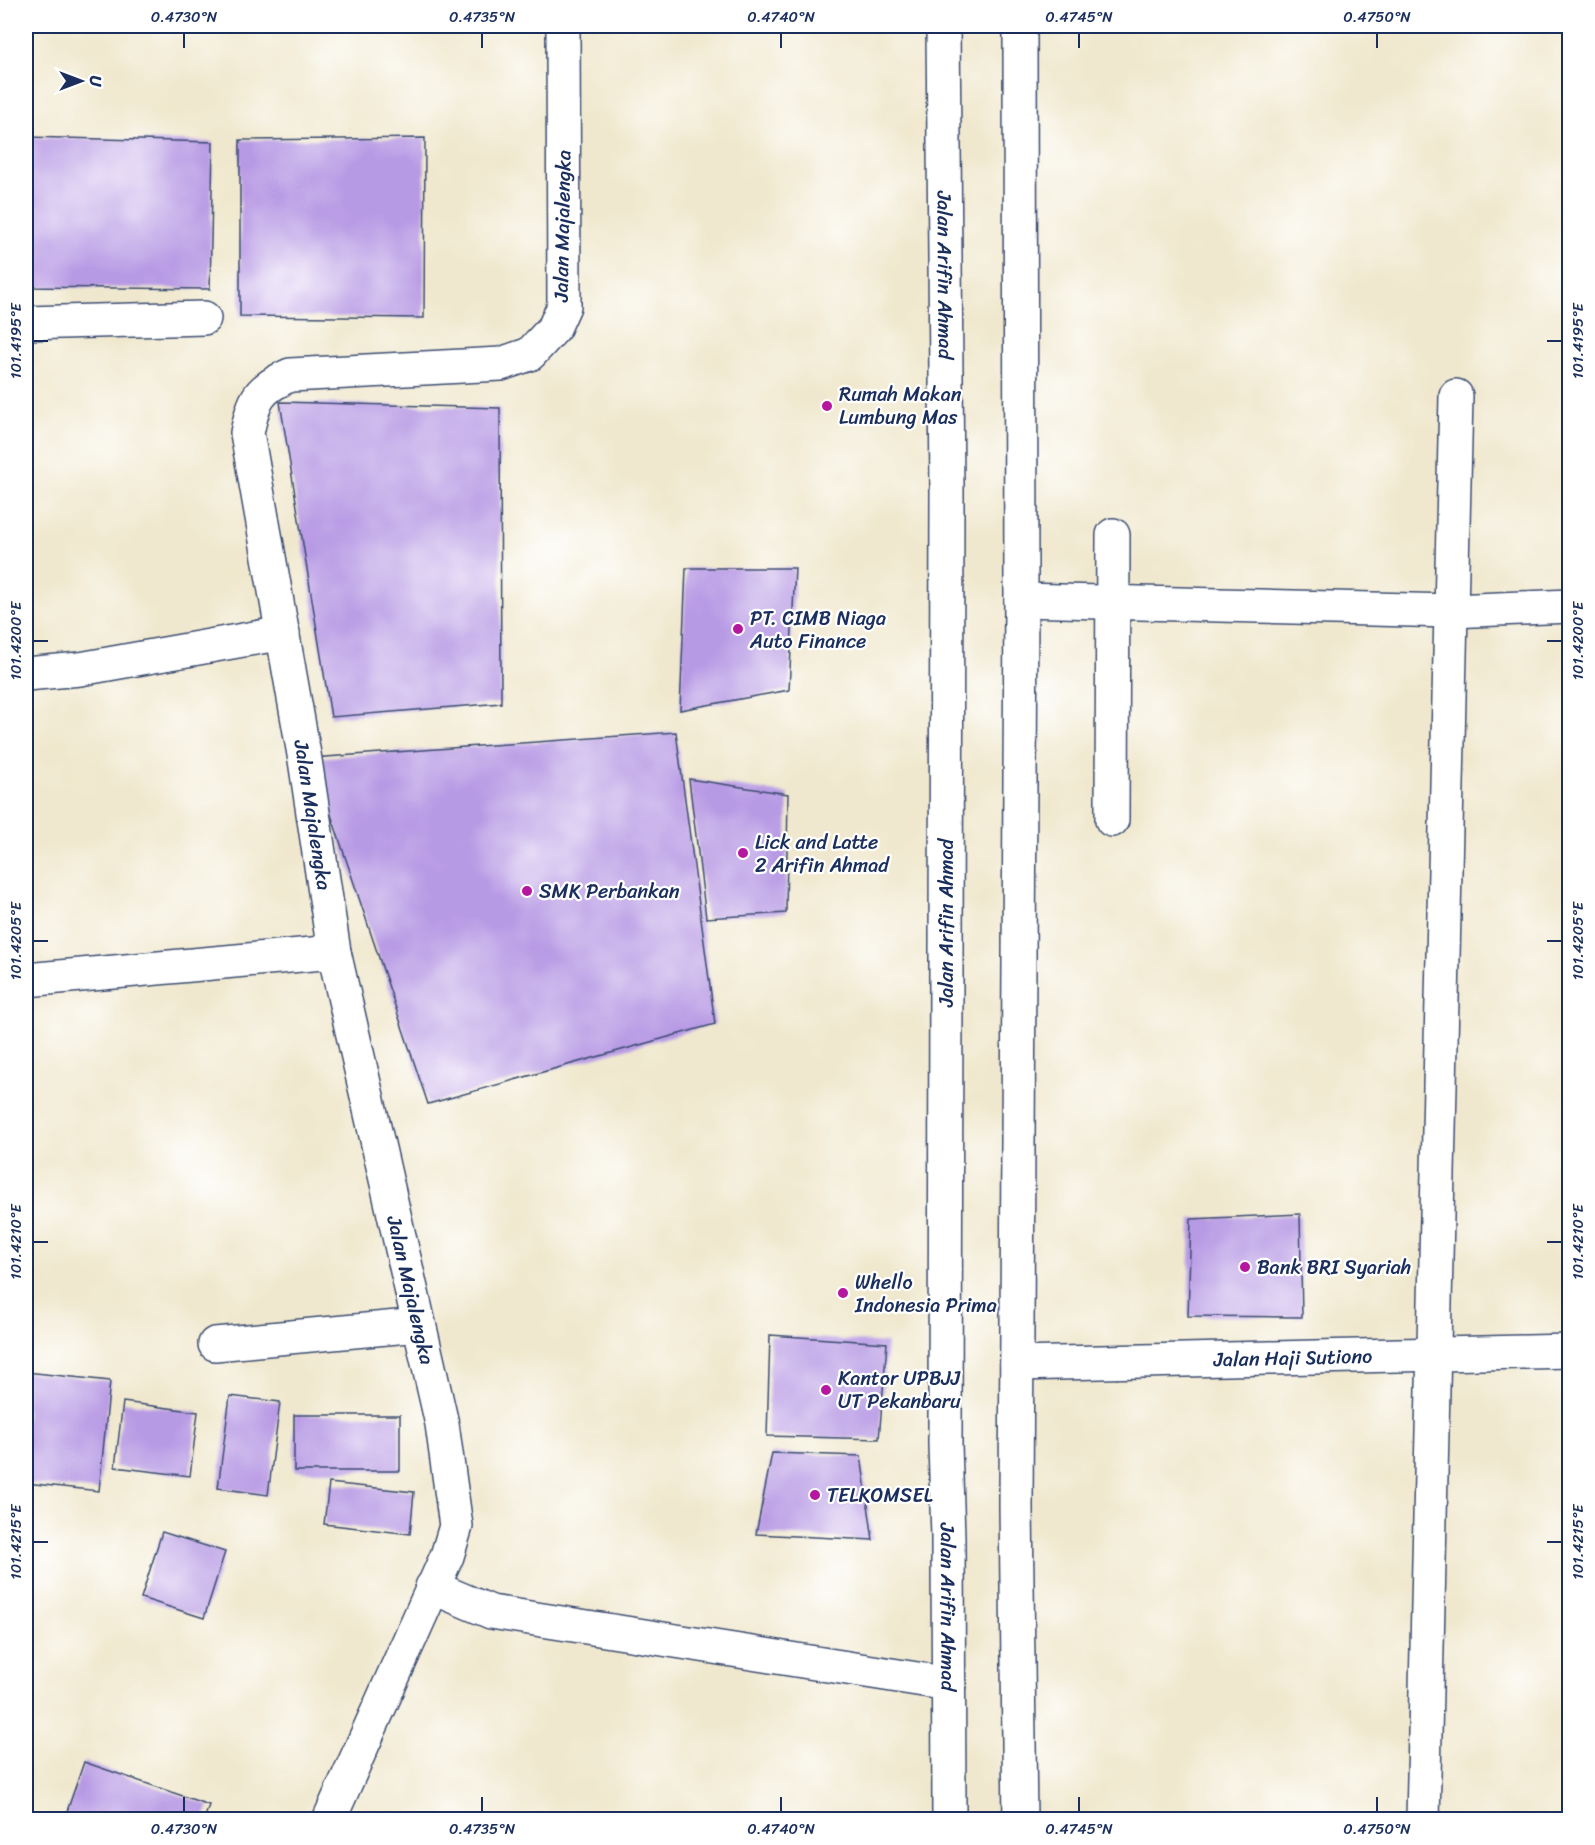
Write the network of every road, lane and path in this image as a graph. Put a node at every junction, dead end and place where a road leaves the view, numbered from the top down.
1 (563, 26) edge
2 (943, 26) edge
3 (1020, 26) edge
4 (204, 318) dead end
5 (26, 322) edge
6 (1456, 396) dead end
7 (1113, 536) dead end
8 (1020, 600) junction
9 (1112, 603) junction
10 (1569, 606) edge
11 (1451, 610) junction
12 (283, 633) junction
13 (26, 674) edge
14 (1112, 820) dead end
15 (334, 952) junction
16 (26, 980) edge
17 (419, 1325) junction
18 (215, 1344) dead end
19 (1569, 1351) edge
20 (1434, 1355) junction
21 (1017, 1364) junction
22 (432, 1587) junction
23 (949, 1684) junction
24 (329, 1820) edge
25 (949, 1820) edge
26 (1020, 1820) edge
27 (1423, 1820) edge

1 - 12 street, Jalan Majalengka
2 - 23 street, Jalan Arifin Ahmad
3 - 8 street
4 - 5 street
6 - 11 street
7 - 9 street
8 - 9 street
8 - 21 street
9 - 11 street
9 - 14 street
10 - 11 street
11 - 20 street
12 - 13 street
12 - 15 street, Jalan Majalengka
15 - 16 street
15 - 17 street, Jalan Majalengka
17 - 18 street
17 - 22 street, Jalan Majalengka
19 - 20 street, Jalan Haji Sutiono
20 - 21 street, Jalan Haji Sutiono
20 - 27 street
21 - 26 street
22 - 23 street
22 - 24 street, Jalan Majalengka
23 - 25 street, Jalan Arifin Ahmad

